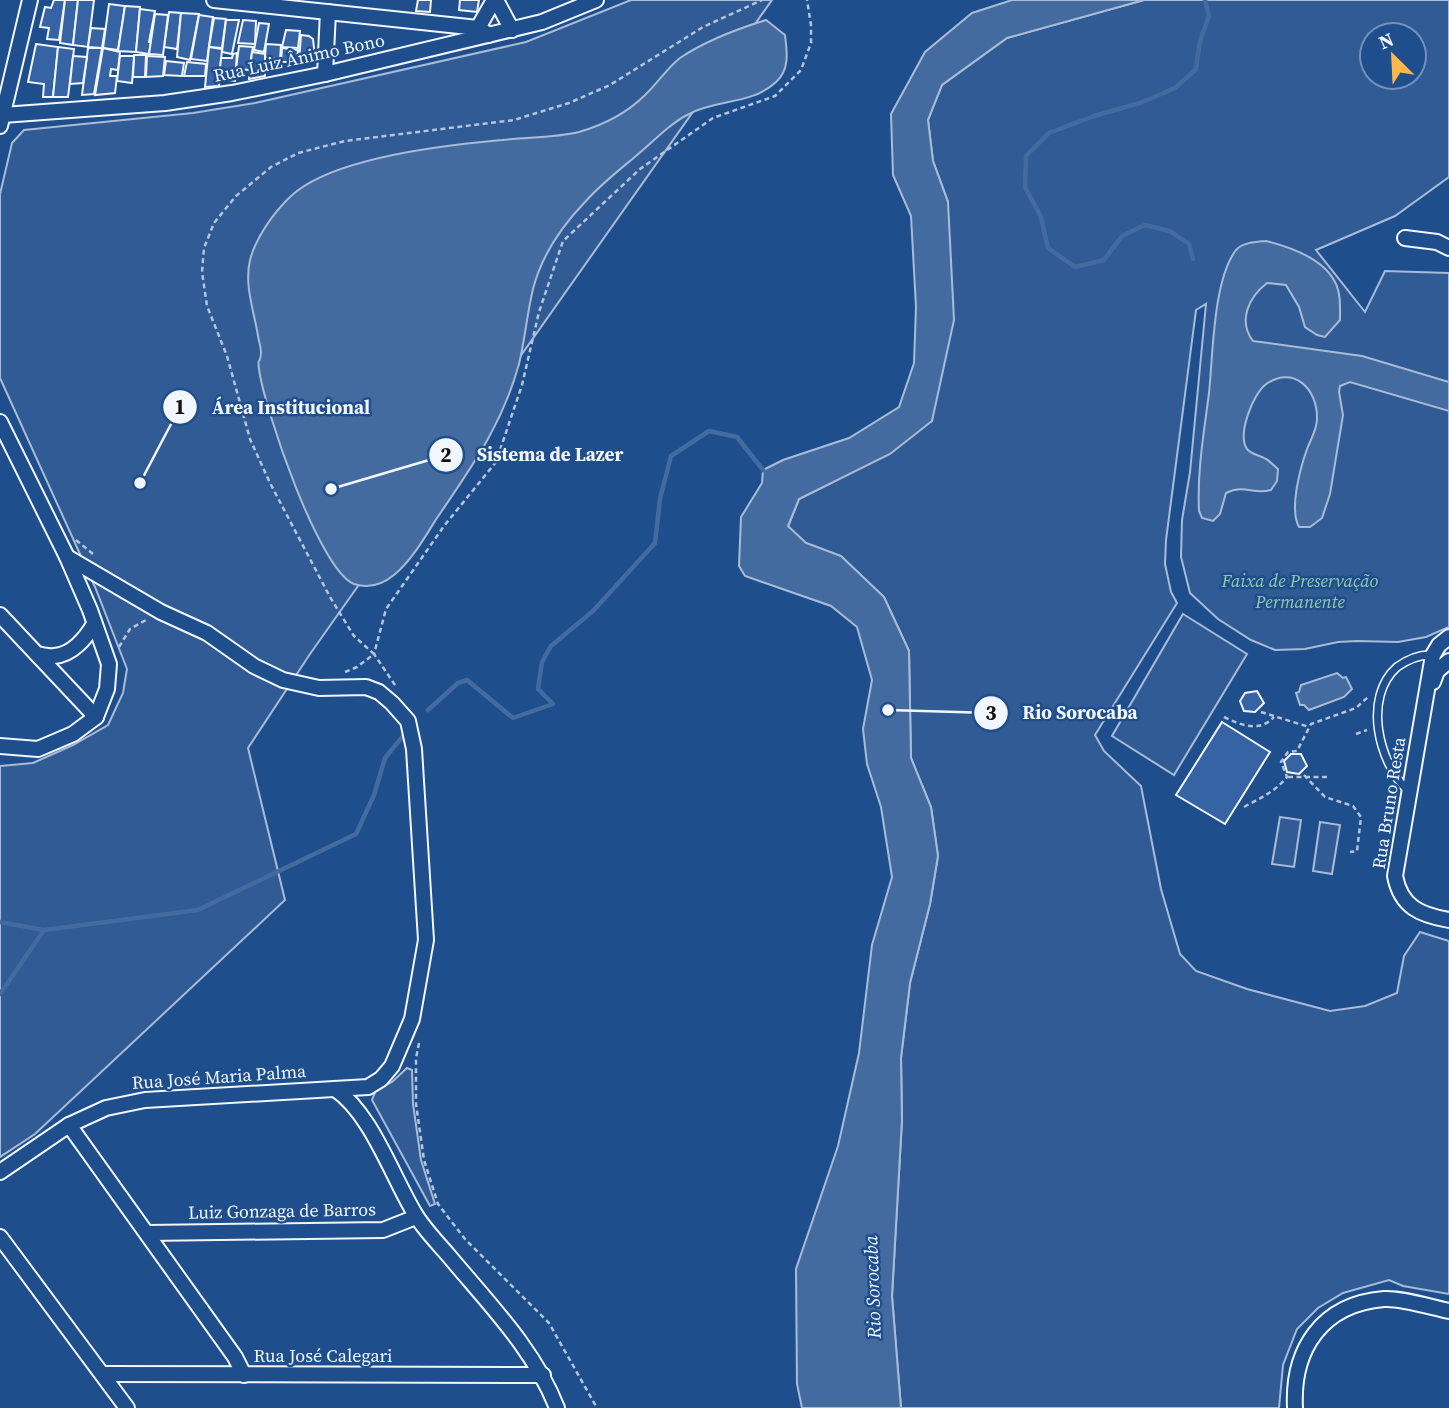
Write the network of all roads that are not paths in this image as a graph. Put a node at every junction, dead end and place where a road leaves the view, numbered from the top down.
1 (30, 0) edge
2 (214, 0) edge
3 (495, 0) edge
4 (596, 0) edge
5 (328, 12) junction
6 (415, 23) junction
7 (512, 30) junction
8 (484, 32) junction
9 (438, 47) junction
10 (325, 74) junction
11 (1, 120) edge
12 (1405, 238) dead end
13 (1449, 248) edge
14 (1, 429) edge
15 (67, 558) junction
16 (0, 615) edge
17 (94, 624) junction
18 (1449, 638) edge
19 (37, 654) junction
20 (1433, 655) junction
21 (1449, 661) edge
22 (1425, 703) junction
23 (96, 717) junction
24 (0, 746) edge
25 (1409, 791) junction
26 (1449, 920) edge
27 (334, 1088) junction
28 (69, 1125) junction
29 (0, 1172) edge
30 (416, 1217) junction
31 (146, 1233) junction
32 (0, 1237) edge
33 (1449, 1311) edge
34 (103, 1374) junction
35 (244, 1375) junction
36 (543, 1375) junction
37 (127, 1408) edge
38 (557, 1408) edge
39 (1294, 1408) edge

1 - 11 street
2 - 5 street
3 - 7 street
3 - 8 street
4 - 7 street, Rua Luiz Ânimo Bono
5 - 6 street
5 - 10 street
6 - 8 street
6 - 9 street
7 - 8 street, Rua Luiz Ânimo Bono
8 - 9 street, Rua Luiz Ânimo Bono
9 - 10 street, Rua Luiz Ânimo Bono
10 - 11 street, Rua Luiz Ânimo Bono
12 - 13 street
14 - 15 street
15 - 17 street
15 - 27 street, Rua José Maria Palma
16 - 19 street
17 - 19 street
17 - 23 street
18 - 20 street
19 - 23 street
20 - 22 street
20 - 25 lane
21 - 22 street
22 - 25 street, Rua Bruno Resta
23 - 24 street
25 - 26 street, Rua Bruno Resta
27 - 28 street, Rua José Maria Palma
27 - 30 street
28 - 29 street, Rua José Maria Palma
28 - 31 street
30 - 31 street, Luiz Gonzaga de Barros
30 - 36 street
31 - 35 street
32 - 34 street
33 - 39 street
34 - 35 street, Rua José Calegari
34 - 37 street
35 - 36 street, Rua José Calegari
36 - 38 street

